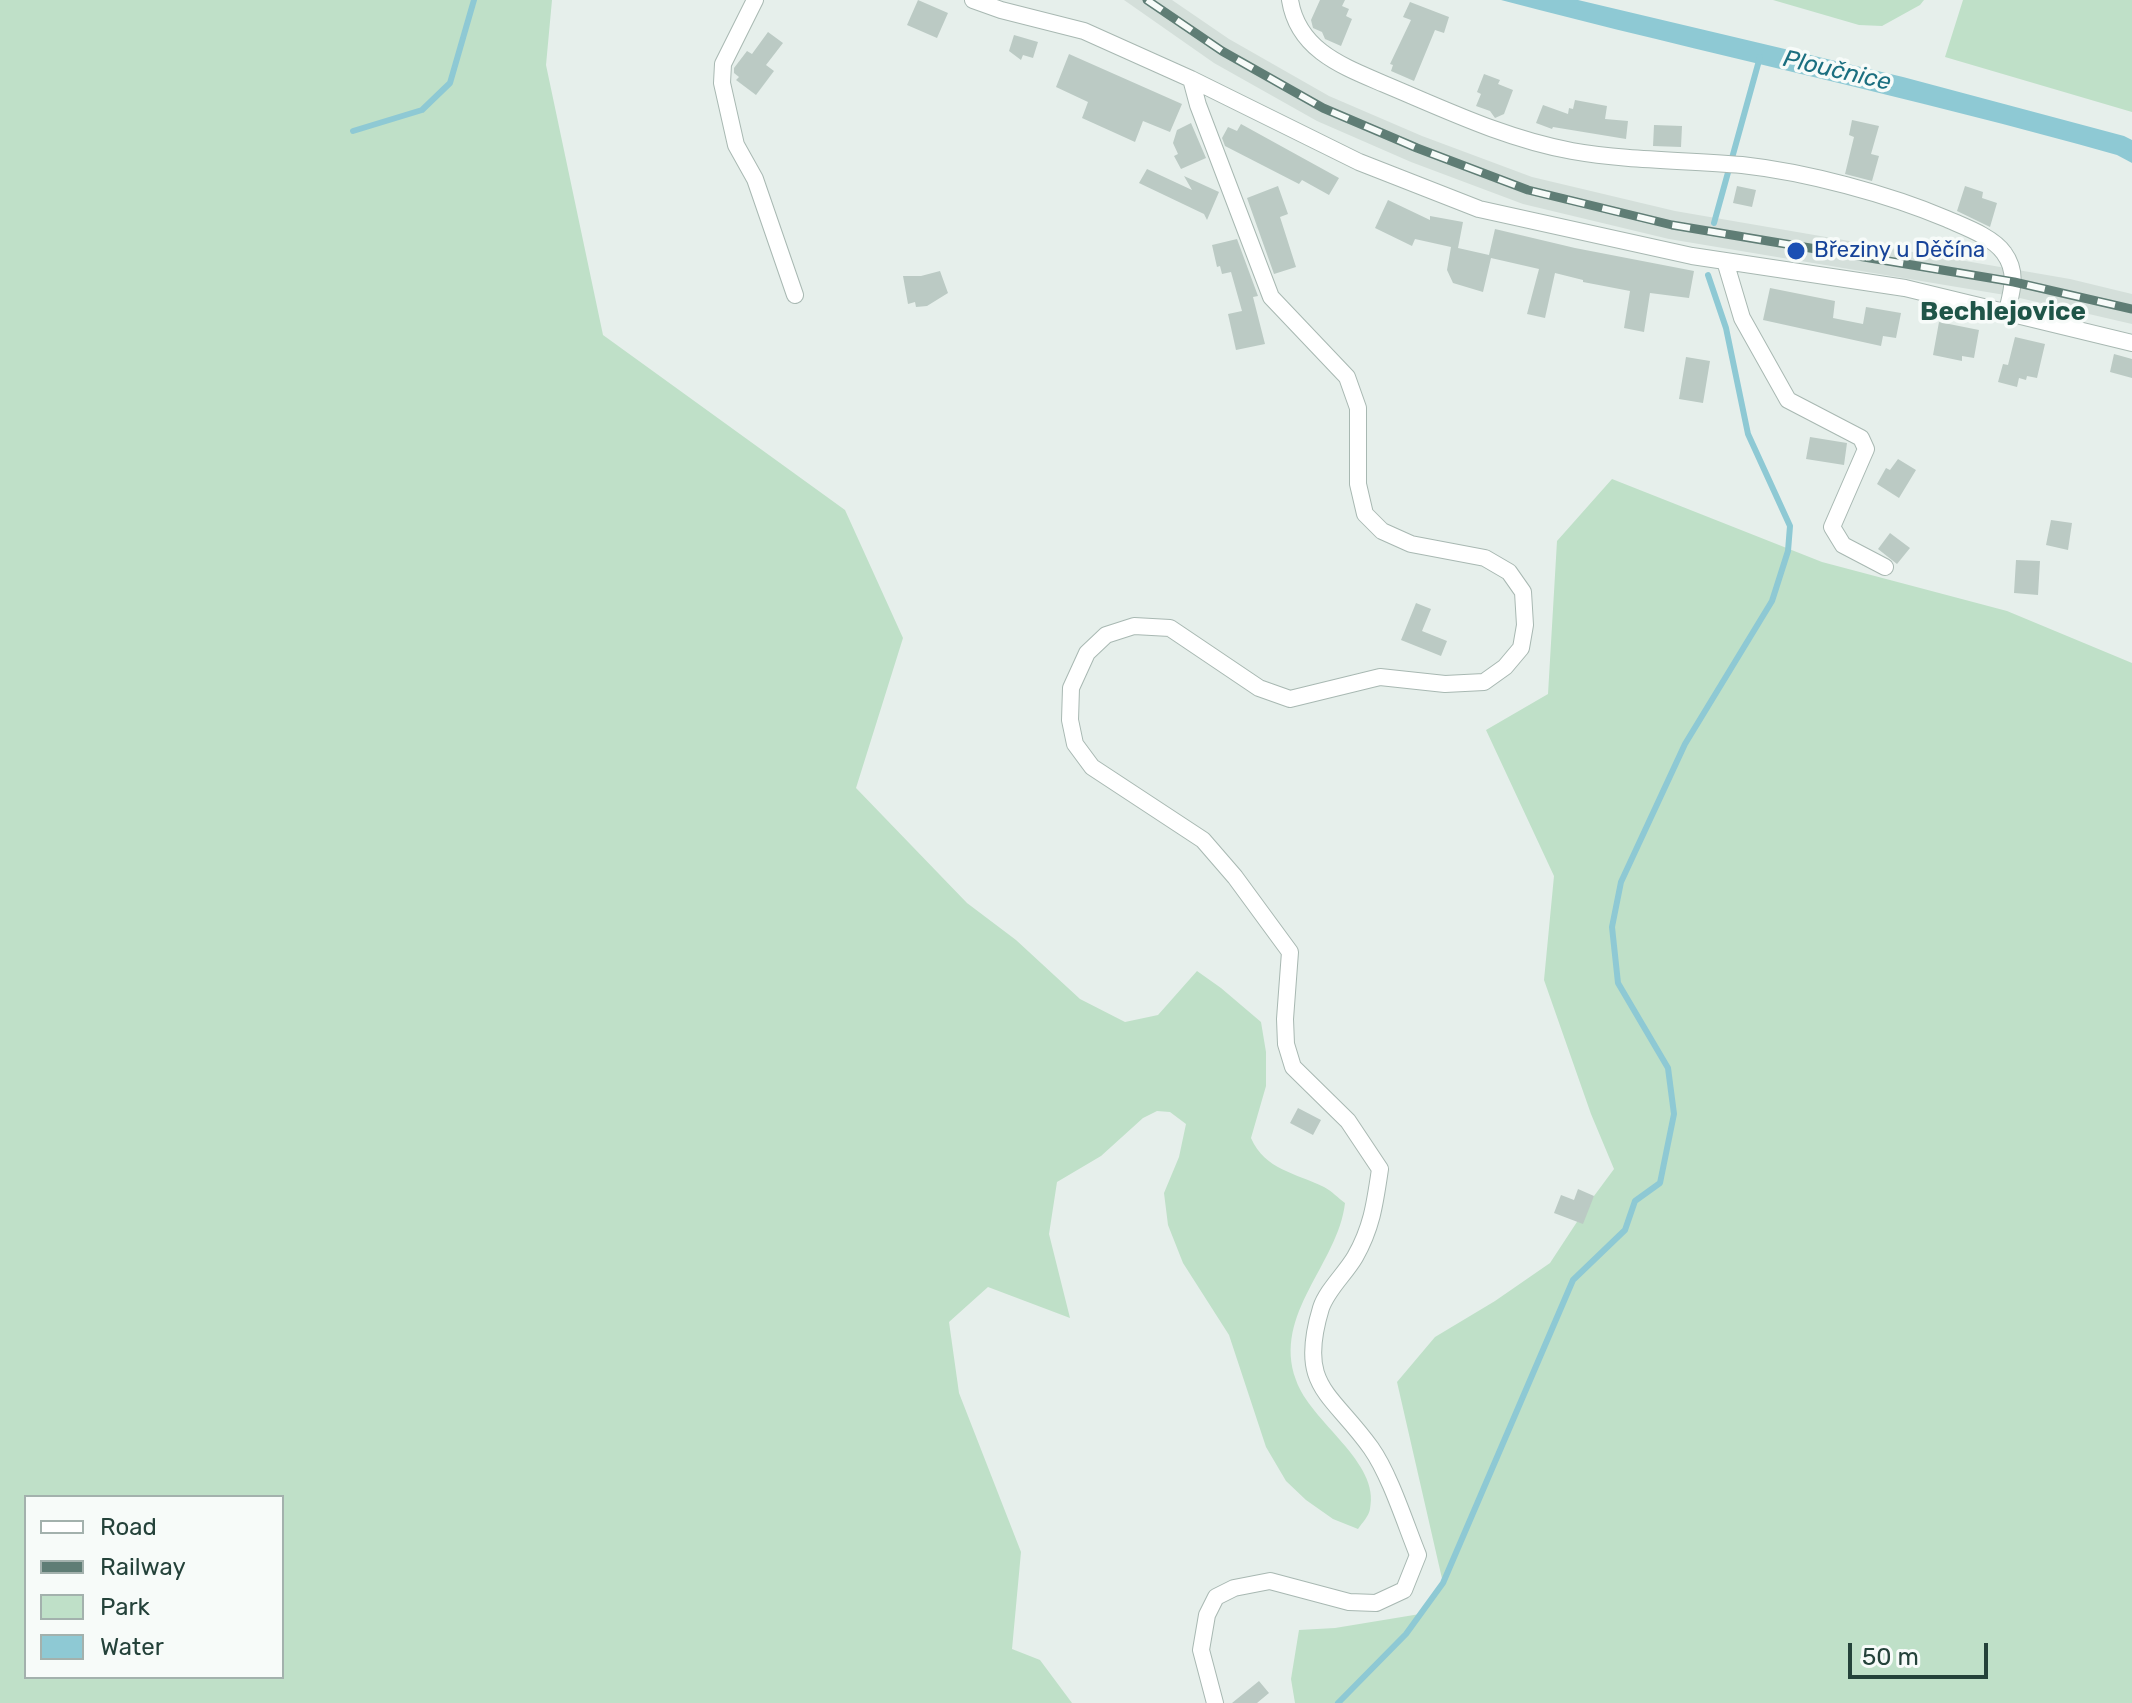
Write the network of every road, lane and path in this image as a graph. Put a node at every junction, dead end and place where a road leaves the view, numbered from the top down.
1 (755, 0) edge
2 (973, 0) edge
3 (1290, 0) edge
4 (1191, 79) junction
5 (1725, 261) junction
6 (795, 295) dead end
7 (2007, 311) junction
8 (2132, 343) edge
9 (1885, 567) dead end
10 (1215, 1703) edge

1 - 6 street
2 - 4 street
3 - 7 street
4 - 5 street
4 - 10 street
5 - 7 street
5 - 9 street
7 - 8 street

